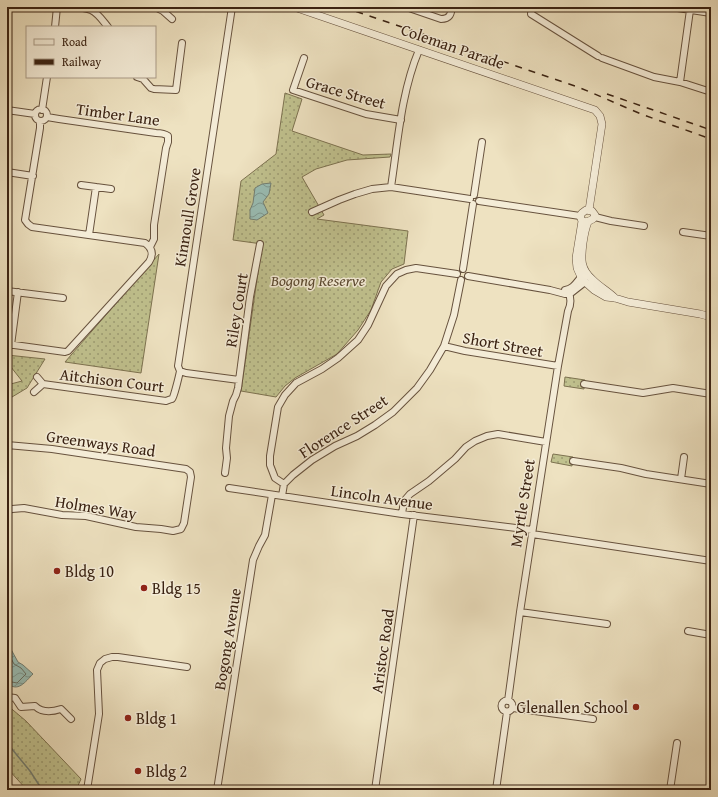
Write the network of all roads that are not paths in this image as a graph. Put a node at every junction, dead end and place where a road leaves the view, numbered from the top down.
1 (58, 7) edge
2 (77, 7) edge
3 (155, 7) edge
4 (232, 7) edge
5 (294, 7) edge
6 (406, 7) edge
7 (452, 7) edge
8 (532, 7) edge
9 (670, 7) edge
10 (163, 9) edge
11 (690, 10) junction
12 (711, 13) edge
13 (172, 19) dead end
14 (54, 26) edge
15 (107, 26) edge
16 (182, 43) dead end
17 (419, 50) junction
18 (304, 58) dead end
19 (47, 78) edge
20 (147, 80) edge
21 (680, 82) junction
22 (711, 92) edge
23 (7, 110) edge
24 (42, 110) junction
25 (35, 114) junction
26 (47, 117) junction
27 (401, 120) junction
28 (40, 121) junction
29 (482, 142) dead end
30 (7, 172) edge
31 (32, 176) junction
32 (81, 185) dead end
33 (96, 187) junction
34 (391, 187) junction
35 (111, 189) dead end
36 (474, 200) junction
37 (589, 210) junction
38 (312, 212) dead end
39 (595, 217) junction
40 (583, 220) junction
41 (644, 226) dead end
42 (683, 232) dead end
43 (89, 235) junction
44 (711, 236) edge
45 (260, 244) dead end
46 (150, 247) junction
47 (463, 270) junction
48 (457, 274) junction
49 (468, 276) junction
50 (461, 280) junction
51 (583, 280) junction
52 (7, 291) edge
53 (18, 292) junction
54 (567, 292) junction
55 (63, 298) dead end
56 (615, 298) junction
57 (711, 317) edge
58 (9, 344) edge
59 (444, 346) junction
60 (558, 366) junction
61 (180, 371) junction
62 (37, 377) dead end
63 (239, 380) junction
64 (43, 384) junction
65 (584, 384) dead end
66 (34, 392) dead end
67 (711, 394) edge
68 (7, 431) edge
69 (546, 442) junction
70 (7, 445) edge
71 (684, 457) dead end
72 (573, 461) dead end
73 (225, 473) dead end
74 (681, 480) junction
75 (284, 484) junction
76 (711, 484) edge
77 (229, 488) dead end
78 (272, 495) junction
79 (282, 496) junction
80 (7, 512) edge
81 (402, 514) junction
82 (414, 515) junction
83 (181, 529) joint
84 (532, 532) junction
85 (711, 561) edge
86 (520, 612) junction
87 (607, 624) dead end
88 (688, 631) dead end
89 (711, 635) edge
90 (187, 667) dead end
91 (7, 696) edge
92 (510, 710) junction
93 (71, 719) dead end
94 (593, 719) dead end
95 (677, 743) dead end
96 (87, 790) edge
97 (217, 790) edge
98 (375, 790) edge
99 (496, 790) edge
100 (670, 790) edge

1 - 14 street
2 - 15 street
3 - 10 street
4 - 61 street, Kinnoull Grove
5 - 17 street, Coleman Parade
6 - 7 street
8 - 21 street
9 - 11 street
10 - 13 street
11 - 12 street
11 - 21 street
16 - 20 street
17 - 27 street
17 - 37 street, Coleman Parade
18 - 27 street, Grace Street
19 - 24 street
21 - 22 street
23 - 25 street
24 - 25 street
24 - 26 street
25 - 28 street
26 - 28 street
26 - 46 street, Timber Lane
27 - 34 street
28 - 31 street
29 - 36 street
30 - 31 street
31 - 43 street
32 - 33 street
33 - 35 street
33 - 43 street
34 - 36 street
34 - 38 street
36 - 40 street
36 - 47 street
37 - 39 street
37 - 40 street
39 - 40 street
39 - 41 street
40 - 51 street
40 - 56 street
42 - 44 street
43 - 46 street
45 - 63 street, Riley Court
46 - 58 street
47 - 48 street
47 - 49 street
48 - 50 street
48 - 75 street
49 - 50 street
49 - 54 street
50 - 59 street, Florence Street
51 - 54 street
51 - 56 street
52 - 53 street
53 - 55 street
53 - 58 street
54 - 60 street, Myrtle Street
56 - 57 street
59 - 60 street, Short Street
59 - 75 street, Florence Street
60 - 69 street, Myrtle Street
61 - 63 street
61 - 64 street, Aitchison Court
62 - 64 street, Aitchison Court
63 - 73 street, Riley Court
64 - 66 street, Aitchison Court
65 - 67 street
68 - 70 street
69 - 81 street
69 - 84 street, Myrtle Street
70 - 83 street, Greenways Road
71 - 74 street
72 - 74 street
74 - 76 street
75 - 79 street
77 - 78 street, Lincoln Avenue
78 - 79 street, Lincoln Avenue
78 - 97 street, Bogong Avenue
79 - 81 street, Lincoln Avenue
80 - 83 street, Holmes Way
81 - 82 street, Lincoln Avenue
82 - 84 street, Lincoln Avenue
82 - 98 street, Aristoc Road
84 - 85 street, Lincoln Avenue
84 - 86 street, Myrtle Street
86 - 87 street
86 - 92 street, Myrtle Street
88 - 89 street
90 - 96 street
91 - 93 street
92 - 94 street
92 - 99 street
95 - 100 street

